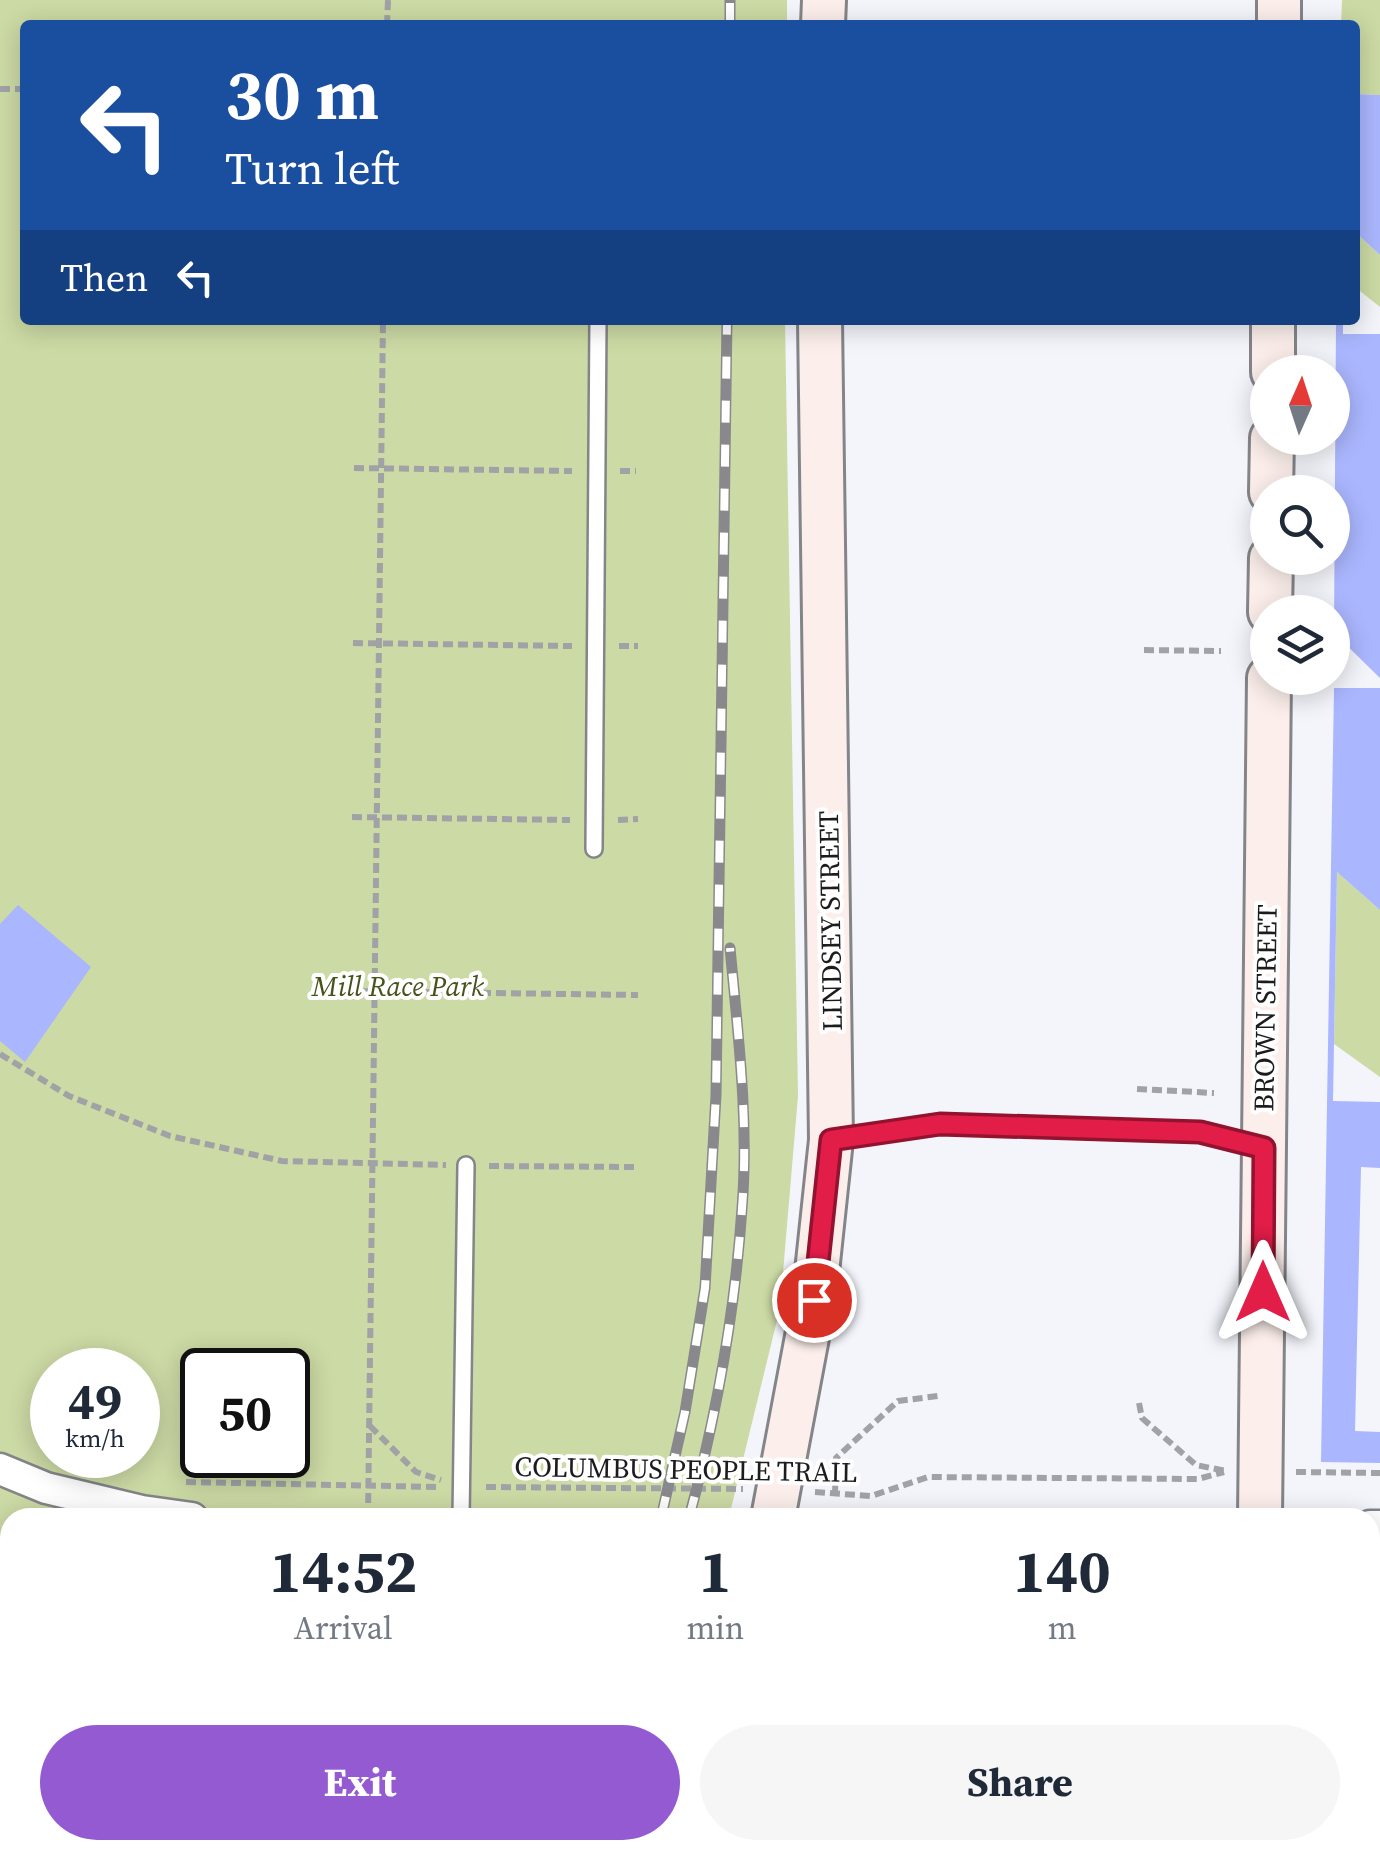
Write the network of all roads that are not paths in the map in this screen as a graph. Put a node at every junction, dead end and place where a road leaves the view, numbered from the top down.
1 (598, 325) edge
2 (820, 325) edge
3 (1274, 325) edge
4 (1273, 355) edge
5 (1269, 695) edge
6 (594, 849) dead end
7 (831, 1140) junction
8 (1264, 1148) junction
9 (466, 1165) road end
10 (0, 1469) edge
11 (776, 1504) edge
12 (129, 1508) edge
13 (461, 1508) edge
14 (1257, 1508) edge

1 - 6 lane
2 - 7 main road, LINDSEY STREET
3 - 4 main road
5 - 8 main road, BROWN STREET
7 - 8 lane
7 - 11 main road, LINDSEY STREET
8 - 14 main road, BROWN STREET
9 - 13 lane
10 - 12 street

